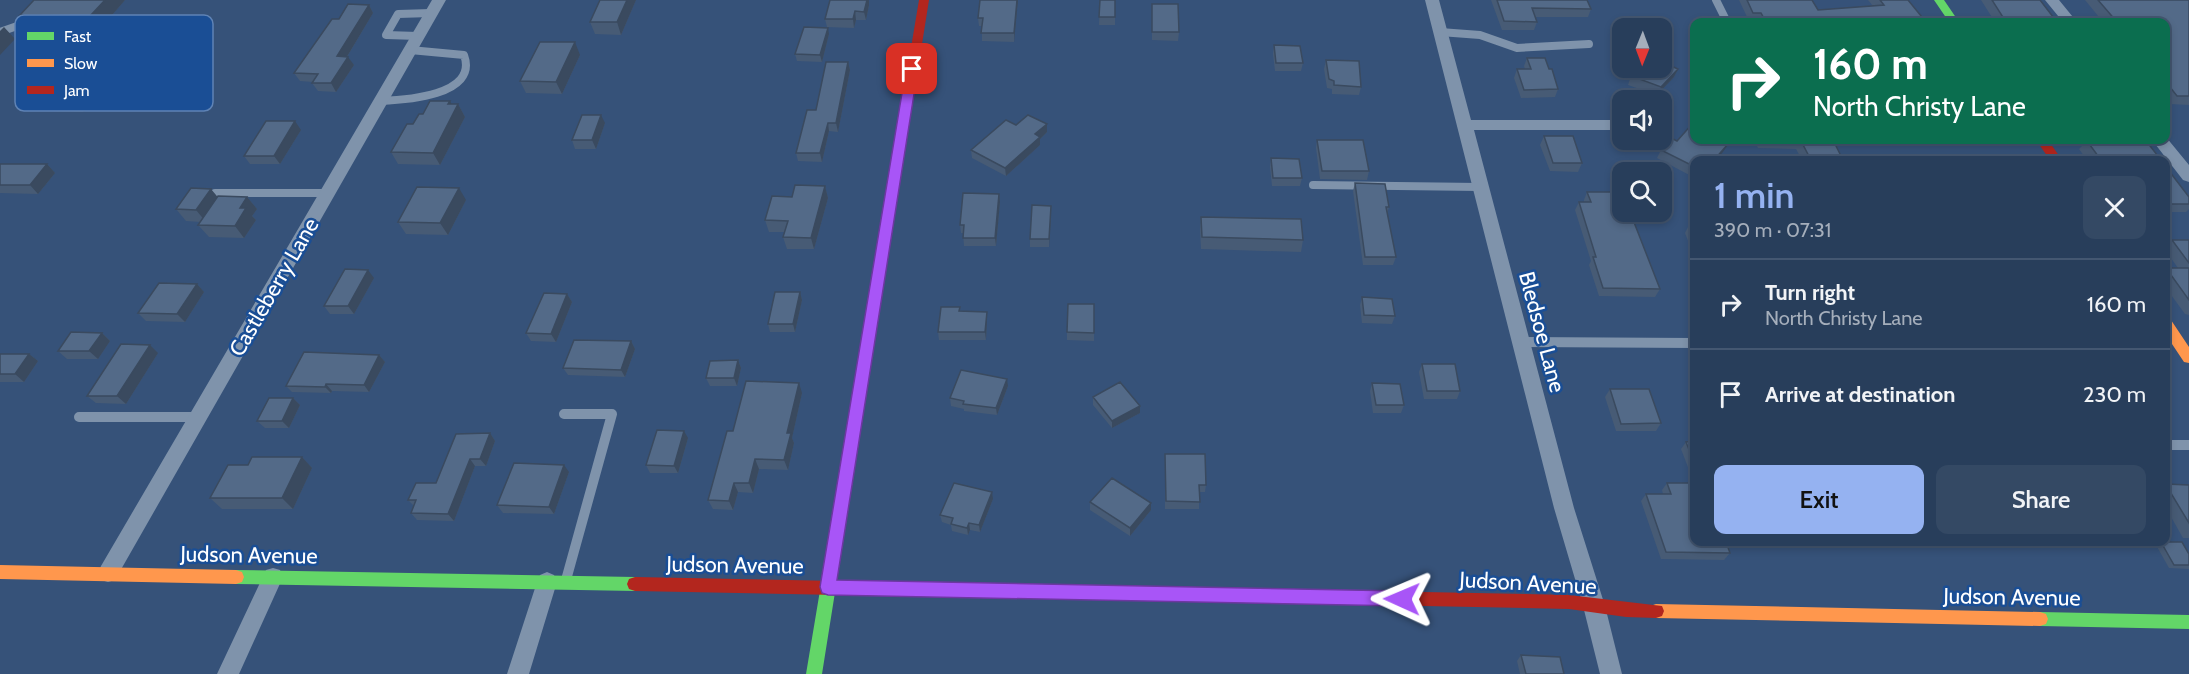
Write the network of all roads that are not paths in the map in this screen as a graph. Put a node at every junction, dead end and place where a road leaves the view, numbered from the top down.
1 (45, 0) edge
2 (924, 0) edge
3 (1431, 0) edge
4 (1716, 0) edge
5 (1939, 0) edge
6 (2052, 0) edge
7 (435, 7) edge
8 (32, 15) edge
9 (1725, 18) edge
10 (1951, 18) edge
11 (2067, 18) edge
12 (15, 28) edge
13 (0, 32) edge
14 (1440, 32) junction
15 (414, 43) junction
16 (1589, 44) dead end
17 (380, 101) junction
18 (1463, 125) junction
19 (1612, 125) edge
20 (2163, 144) edge
21 (2189, 177) edge
22 (1313, 185) dead end
23 (1480, 187) junction
24 (215, 193) dead end
25 (328, 193) junction
26 (2170, 330) edge
27 (1520, 342) junction
28 (1690, 343) edge
29 (2189, 358) edge
30 (564, 414) dead end
31 (79, 417) dead end
32 (198, 417) junction
33 (2170, 445) edge
34 (2189, 446) edge
35 (0, 572) edge
36 (108, 573) junction
37 (273, 577) junction
38 (556, 582) junction
39 (828, 587) junction
40 (1594, 606) junction
41 (2189, 622) edge
42 (228, 674) edge
43 (518, 674) edge
44 (814, 674) edge
45 (1611, 674) edge

1 - 8 lane
2 - 39 street
3 - 14 street, Bledsoe Lane
4 - 9 lane
5 - 10 street
6 - 11 street
7 - 15 street, Castleberry Lane
7 - 15 lane
12 - 13 lane
14 - 16 lane
14 - 18 street, Bledsoe Lane
15 - 17 street, Castleberry Lane
15 - 17 lane
17 - 25 street, Castleberry Lane
18 - 19 street
18 - 23 street, Bledsoe Lane
20 - 21 street
22 - 23 lane
23 - 27 street, Bledsoe Lane
24 - 25 lane
25 - 32 street, Castleberry Lane
26 - 29 street
27 - 28 lane
27 - 40 street, Bledsoe Lane
30 - 38 lane
31 - 32 lane
32 - 36 street, Castleberry Lane
33 - 34 lane
35 - 36 street, Judson Avenue
36 - 37 street, Judson Avenue
37 - 38 street, Judson Avenue
37 - 42 street
38 - 39 street, Judson Avenue
38 - 43 street
39 - 40 street, Judson Avenue
39 - 44 street
40 - 41 street, Judson Avenue
40 - 45 street, Bledsoe Lane

